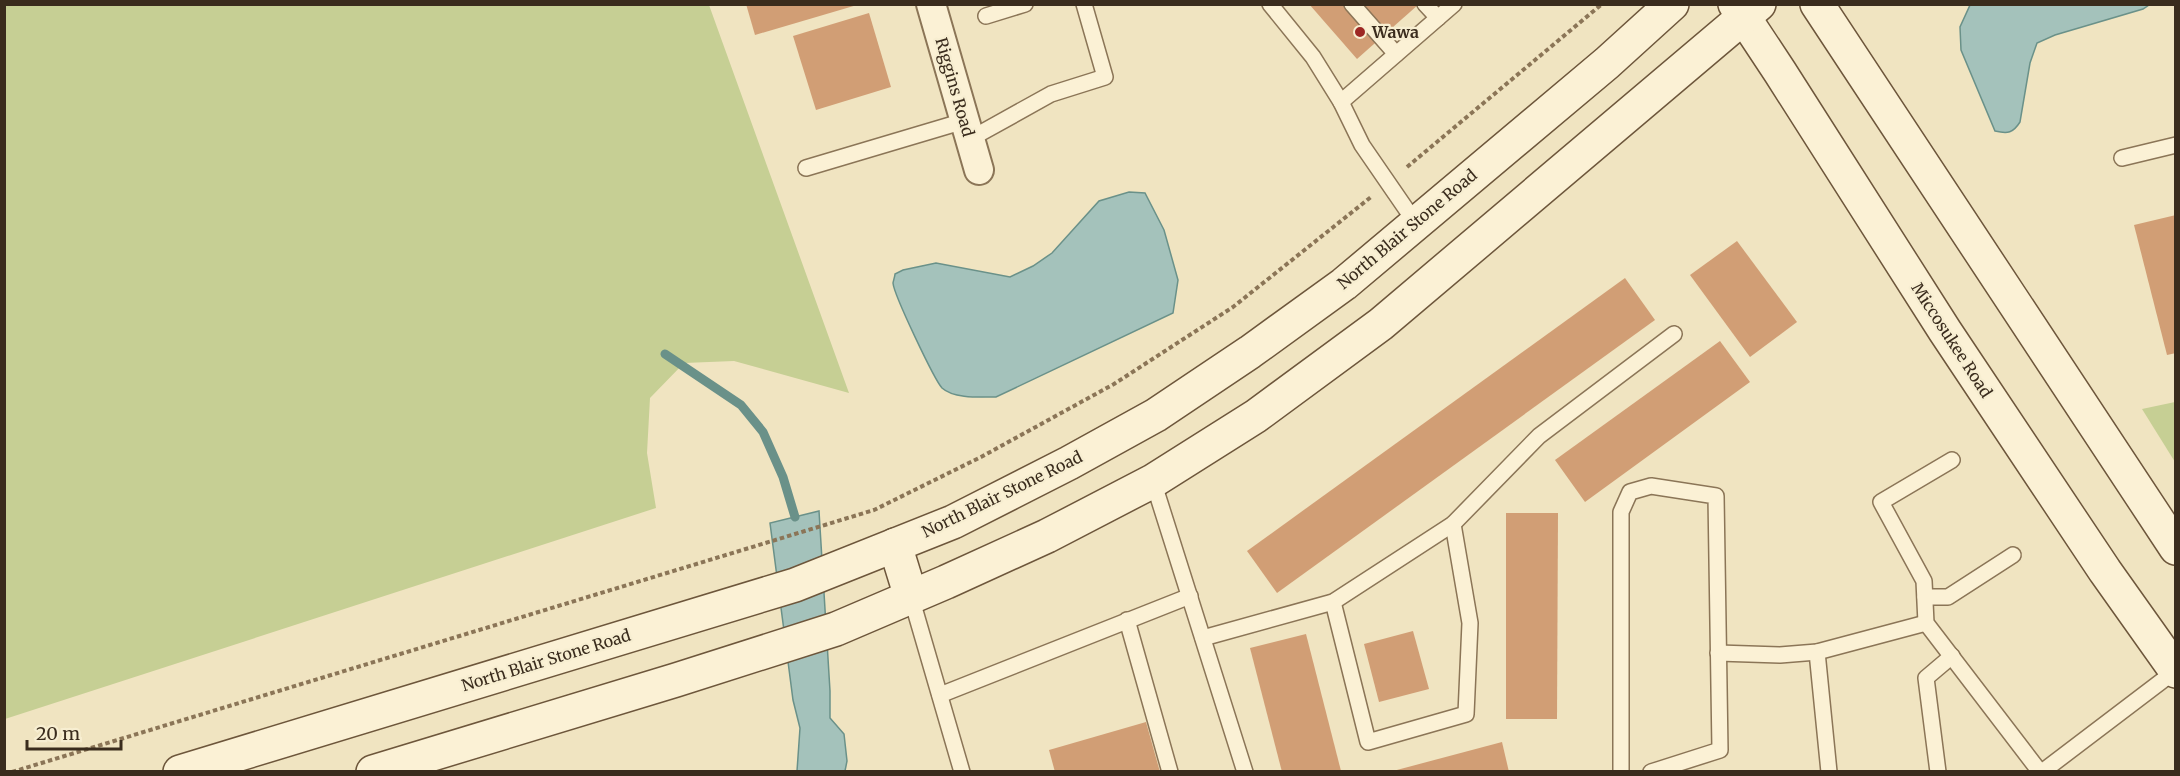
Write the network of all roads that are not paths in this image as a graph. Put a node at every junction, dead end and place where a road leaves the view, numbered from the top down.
1 (930, 4) edge
2 (1025, 4) edge
3 (1084, 4) edge
4 (1270, 4) edge
5 (1352, 4) edge
6 (1425, 4) edge
7 (1454, 4) edge
8 (1672, 4) edge
9 (1817, 4) edge
10 (1746, 9) edge
11 (986, 16) dead end
12 (1438, 18) junction
13 (1396, 54) junction
14 (1341, 102) junction
15 (967, 130) junction
16 (2175, 145) edge
17 (2122, 158) dead end
18 (806, 168) dead end
19 (979, 170) dead end
20 (1415, 222) junction
21 (1674, 334) dead end
22 (1952, 460) dead end
23 (1153, 480) junction
24 (1453, 524) junction
25 (896, 545) junction
26 (2175, 548) edge
27 (2013, 555) dead end
28 (1190, 596) junction
29 (911, 597) junction
30 (1925, 597) junction
31 (1333, 602) junction
32 (1127, 620) junction
33 (1926, 623) junction
34 (1203, 638) junction
35 (1817, 652) junction
36 (1718, 653) junction
37 (1952, 656) junction
38 (2175, 671) edge
39 (940, 695) junction
40 (960, 765) edge
41 (180, 771) edge
42 (373, 771) edge
43 (948, 771) edge
44 (1170, 771) edge
45 (1245, 771) edge
46 (1621, 771) edge
47 (1651, 771) edge
48 (1829, 771) edge
49 (1938, 771) edge
50 (2041, 771) edge

1 - 15 street, Riggins Road
2 - 11 lane
3 - 15 lane
4 - 14 lane
5 - 13 lane
6 - 12 lane
7 - 12 lane
8 - 20 main road, North Blair Stone Road
9 - 26 main road
10 - 23 main road
10 - 38 main road, Miccosukee Road
12 - 13 lane
13 - 14 lane
14 - 20 lane
15 - 18 lane
15 - 19 street, Riggins Road
16 - 17 lane
20 - 25 main road, North Blair Stone Road
21 - 24 lane
22 - 30 lane
23 - 28 lane
23 - 29 main road
24 - 31 lane
24 - 31 lane
25 - 29 main road
25 - 41 main road, North Blair Stone Road
27 - 30 lane
28 - 32 lane
28 - 34 lane
29 - 39 lane
29 - 42 main road
30 - 33 lane
31 - 34 lane
32 - 39 lane
32 - 44 lane
33 - 35 lane
33 - 37 lane
34 - 45 lane
35 - 36 lane
35 - 48 lane
36 - 46 lane
36 - 47 lane
37 - 49 lane
37 - 50 lane
38 - 50 lane
39 - 40 lane
40 - 43 lane

